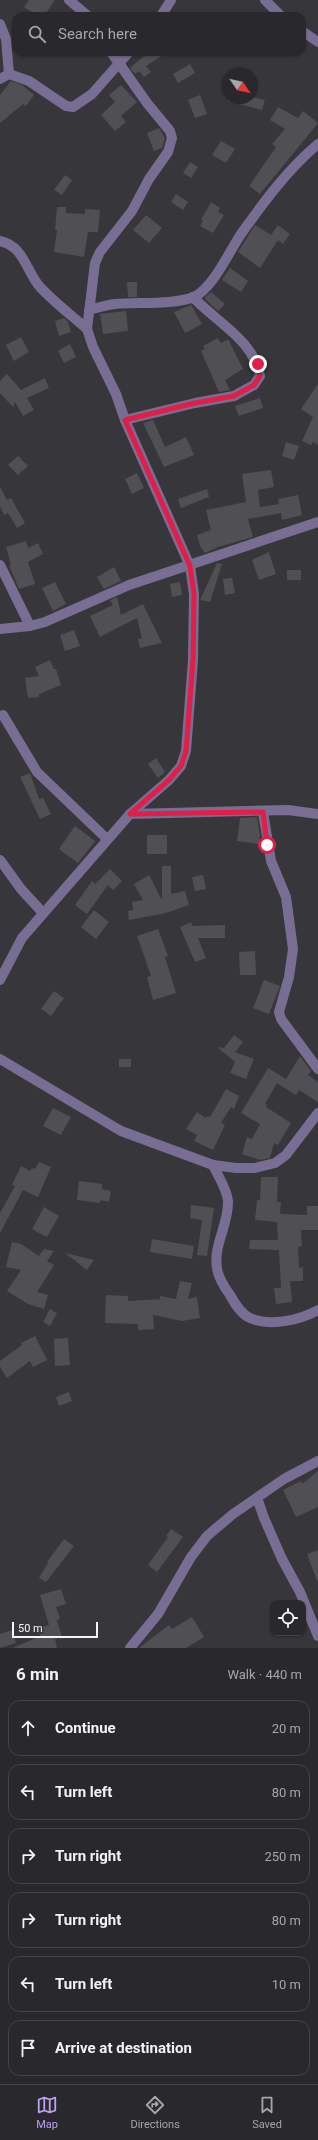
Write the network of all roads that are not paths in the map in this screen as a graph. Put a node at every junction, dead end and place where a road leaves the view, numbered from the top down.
1 (69, 0) edge
2 (171, 0) edge
3 (265, 0) edge
4 (83, 12) edge
5 (164, 12) edge
6 (277, 12) edge
7 (0, 24) edge
8 (306, 34) edge
9 (318, 42) edge
10 (113, 56) edge
11 (126, 56) edge
12 (118, 64) junction
13 (4, 76) edge
14 (318, 144) edge
15 (0, 241) edge
16 (193, 297) junction
17 (89, 310) junction
18 (87, 329) junction
19 (125, 420) junction
20 (318, 522) edge
21 (0, 565) edge
22 (190, 566) junction
23 (30, 626) junction
24 (0, 629) edge
25 (3, 715) dead end
26 (263, 812) junction
27 (130, 814) junction
28 (318, 814) edge
29 (107, 839) junction
30 (0, 860) edge
31 (43, 913) junction
32 (0, 980) edge
33 (0, 1059) edge
34 (318, 1070) edge
35 (318, 1113) edge
36 (213, 1165) junction
37 (318, 1310) edge
38 (318, 1461) edge
39 (258, 1498) junction
40 (318, 1636) edge
41 (130, 1648) edge

1 - 4 street
2 - 5 street
3 - 6 street
7 - 13 street
8 - 9 street
10 - 12 street
11 - 12 street
12 - 13 street
12 - 17 street
14 - 16 street
15 - 18 street
16 - 17 street
16 - 19 street
17 - 18 street
18 - 19 street
19 - 22 street
20 - 22 street
21 - 23 street
22 - 23 street
22 - 27 street
23 - 24 street
25 - 29 street
26 - 27 street
26 - 28 street
26 - 34 street
27 - 29 street
29 - 31 street
30 - 31 street
31 - 32 street
33 - 36 street
35 - 36 street
36 - 37 street
38 - 39 street
39 - 40 street
39 - 41 street

